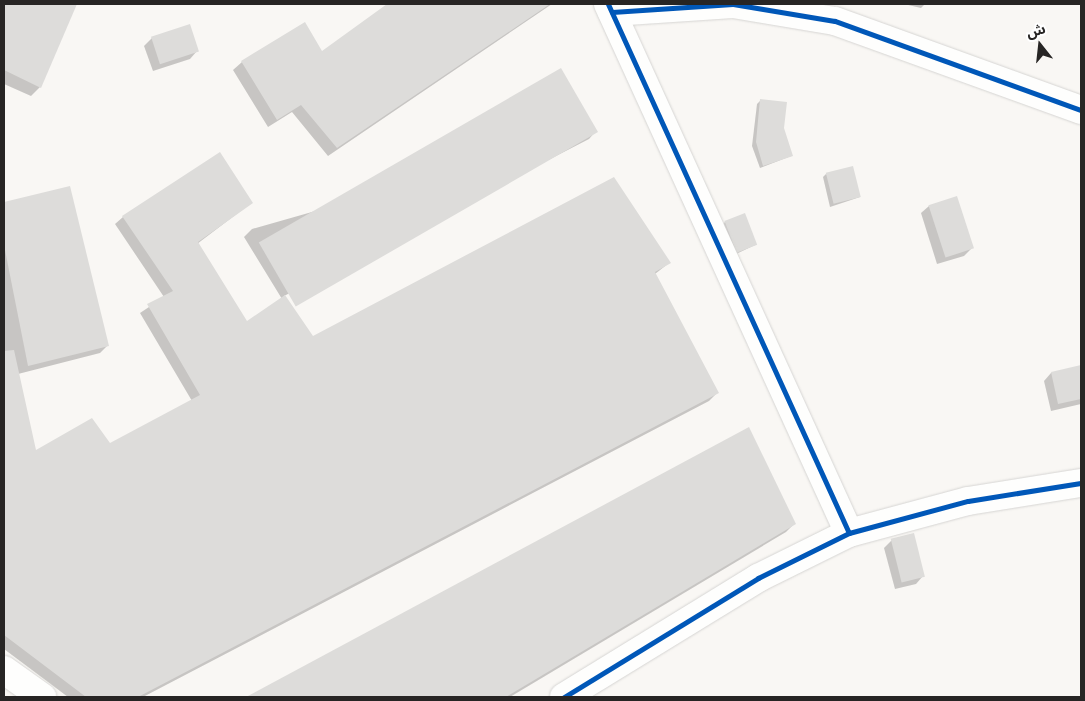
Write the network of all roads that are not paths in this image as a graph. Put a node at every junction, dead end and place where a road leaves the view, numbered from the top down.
1 (610, 8) edge
2 (1081, 110) edge
3 (1081, 483) edge
4 (849, 533) junction
5 (4, 670) edge
6 (42, 697) edge
7 (564, 697) edge

1 - 2 street
1 - 4 street
3 - 4 street
4 - 7 street
5 - 6 street

